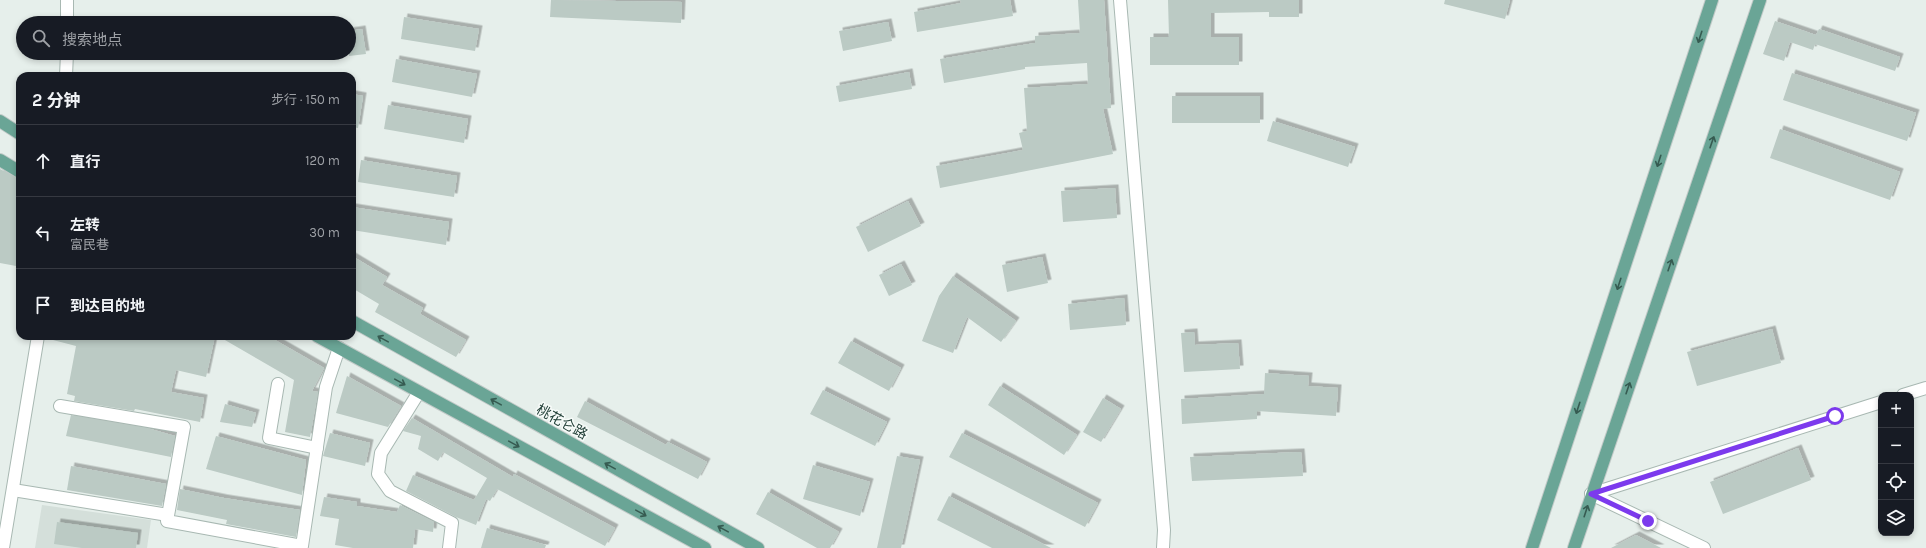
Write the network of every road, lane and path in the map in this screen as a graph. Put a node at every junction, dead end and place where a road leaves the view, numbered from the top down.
1 (67, 0) edge
2 (1120, 0) edge
3 (1712, 0) edge
4 (1760, 0) edge
5 (67, 16) edge
6 (67, 60) edge
7 (66, 72) edge
8 (0, 122) edge
9 (16, 132) edge
10 (0, 160) edge
11 (16, 170) edge
12 (356, 324) edge
13 (37, 340) edge
14 (325, 340) edge
15 (340, 348) junction
16 (278, 384) dead end
17 (1926, 388) edge
18 (419, 392) junction
19 (1913, 392) edge
20 (1878, 403) edge
21 (60, 406) dead end
22 (317, 448) junction
23 (13, 490) junction
24 (1591, 494) junction
25 (168, 515) junction
26 (752, 547) edge
27 (3, 548) edge
28 (449, 548) edge
29 (705, 548) edge
30 (1163, 548) edge
31 (1532, 548) edge
32 (1574, 548) edge
33 (1704, 548) edge

1 - 5 street
2 - 30 street
3 -> 31 main road
24 -> 4 main road
6 - 7 street
8 - 9 main road
10 - 11 main road
26 -> 12 main road, 桃花仑路
13 - 23 street
14 - 15 main road
15 -> 18 main road
15 - 22 street
16 - 22 street
17 - 19 street
18 - 28 street
18 -> 29 main road
20 - 24 street
21 - 25 street
22 - 25 street
23 - 25 street
23 - 27 street
32 -> 24 main road
24 - 33 street

